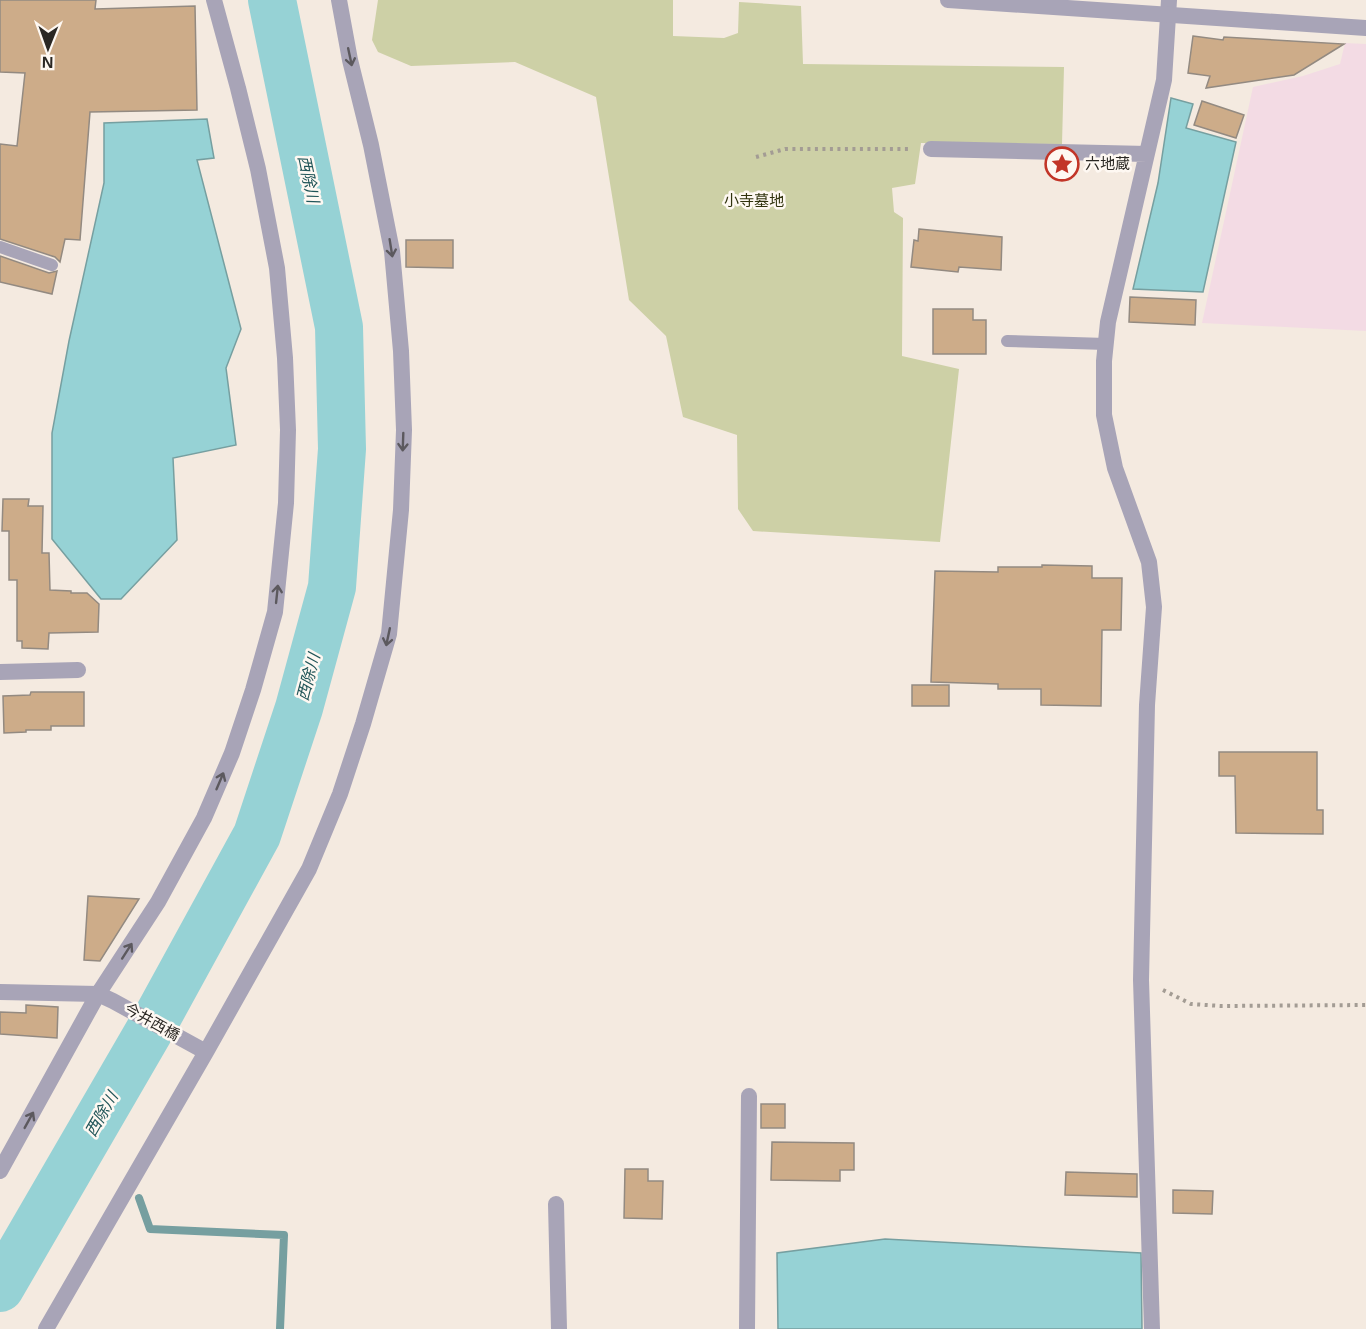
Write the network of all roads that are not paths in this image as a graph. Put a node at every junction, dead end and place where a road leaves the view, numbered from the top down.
1 (214, 0) edge
2 (339, 0) edge
3 (948, 0) edge
4 (1168, 8) edge
5 (1366, 28) edge
6 (931, 149) road end
7 (1147, 154) junction
8 (0, 247) edge
9 (52, 265) dead end
10 (1007, 341) dead end
11 (1106, 344) junction
12 (78, 670) dead end
13 (0, 672) edge
14 (0, 992) edge
15 (106, 998) junction
16 (206, 1053) junction
17 (749, 1096) dead end
18 (0, 1171) edge
19 (556, 1204) dead end
20 (46, 1329) edge
21 (560, 1329) edge
22 (747, 1329) edge
23 (1152, 1329) edge

15 -> 1 street
2 -> 16 street
3 - 4 street
4 - 5 street
4 - 7 street
6 - 7 street
7 - 11 street
8 - 9 lane
10 - 11 lane
11 - 23 street
12 - 13 street
14 - 15 street
15 - 16 street, 今井西橋
18 -> 15 street
16 - 20 street
17 - 22 street
19 - 21 street

